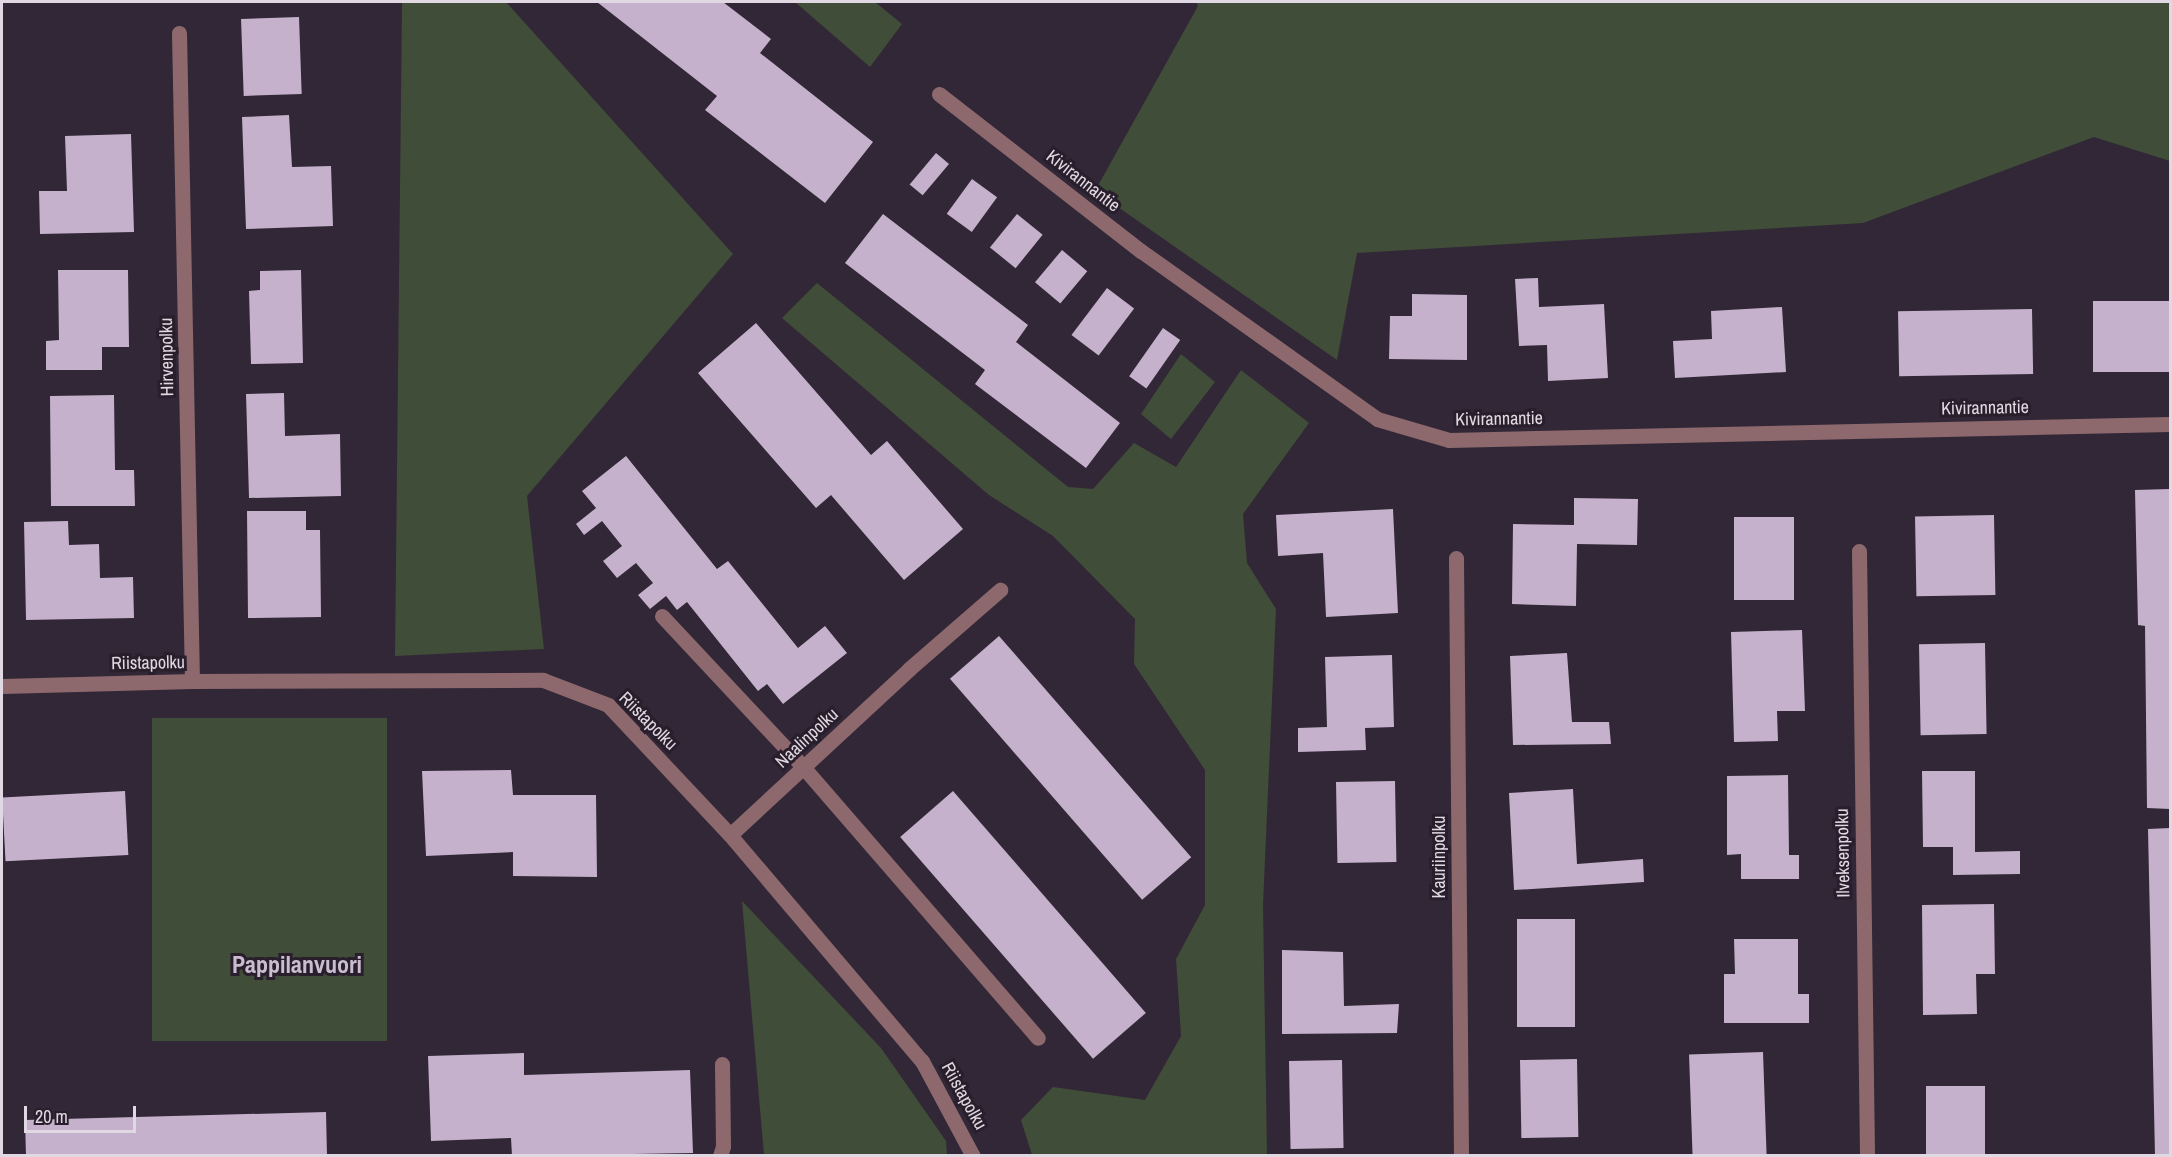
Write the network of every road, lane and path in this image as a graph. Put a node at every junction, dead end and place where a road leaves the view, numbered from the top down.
1 (179, 33) dead end
2 (939, 94) dead end
3 (2170, 424) edge
4 (1859, 551) dead end
5 (1456, 558) dead end
6 (1000, 590) dead end
7 (662, 616) dead end
8 (192, 681) junction
9 (2, 686) edge
10 (804, 768) junction
11 (730, 835) junction
12 (1038, 1038) dead end
13 (722, 1064) dead end
14 (720, 1155) edge
15 (973, 1155) edge
16 (1461, 1155) edge
17 (1867, 1155) edge

1 - 8 street, Hirvenpolku
2 - 3 street, Kivirannantie
4 - 17 street, Ilveksenpolku
5 - 16 street, Kauriinpolku
6 - 10 street, Naalinpolku
7 - 10 street
8 - 9 street, Riistapolku
8 - 11 street, Riistapolku
10 - 11 street, Naalinpolku
10 - 12 street
11 - 15 street, Riistapolku
13 - 14 street

